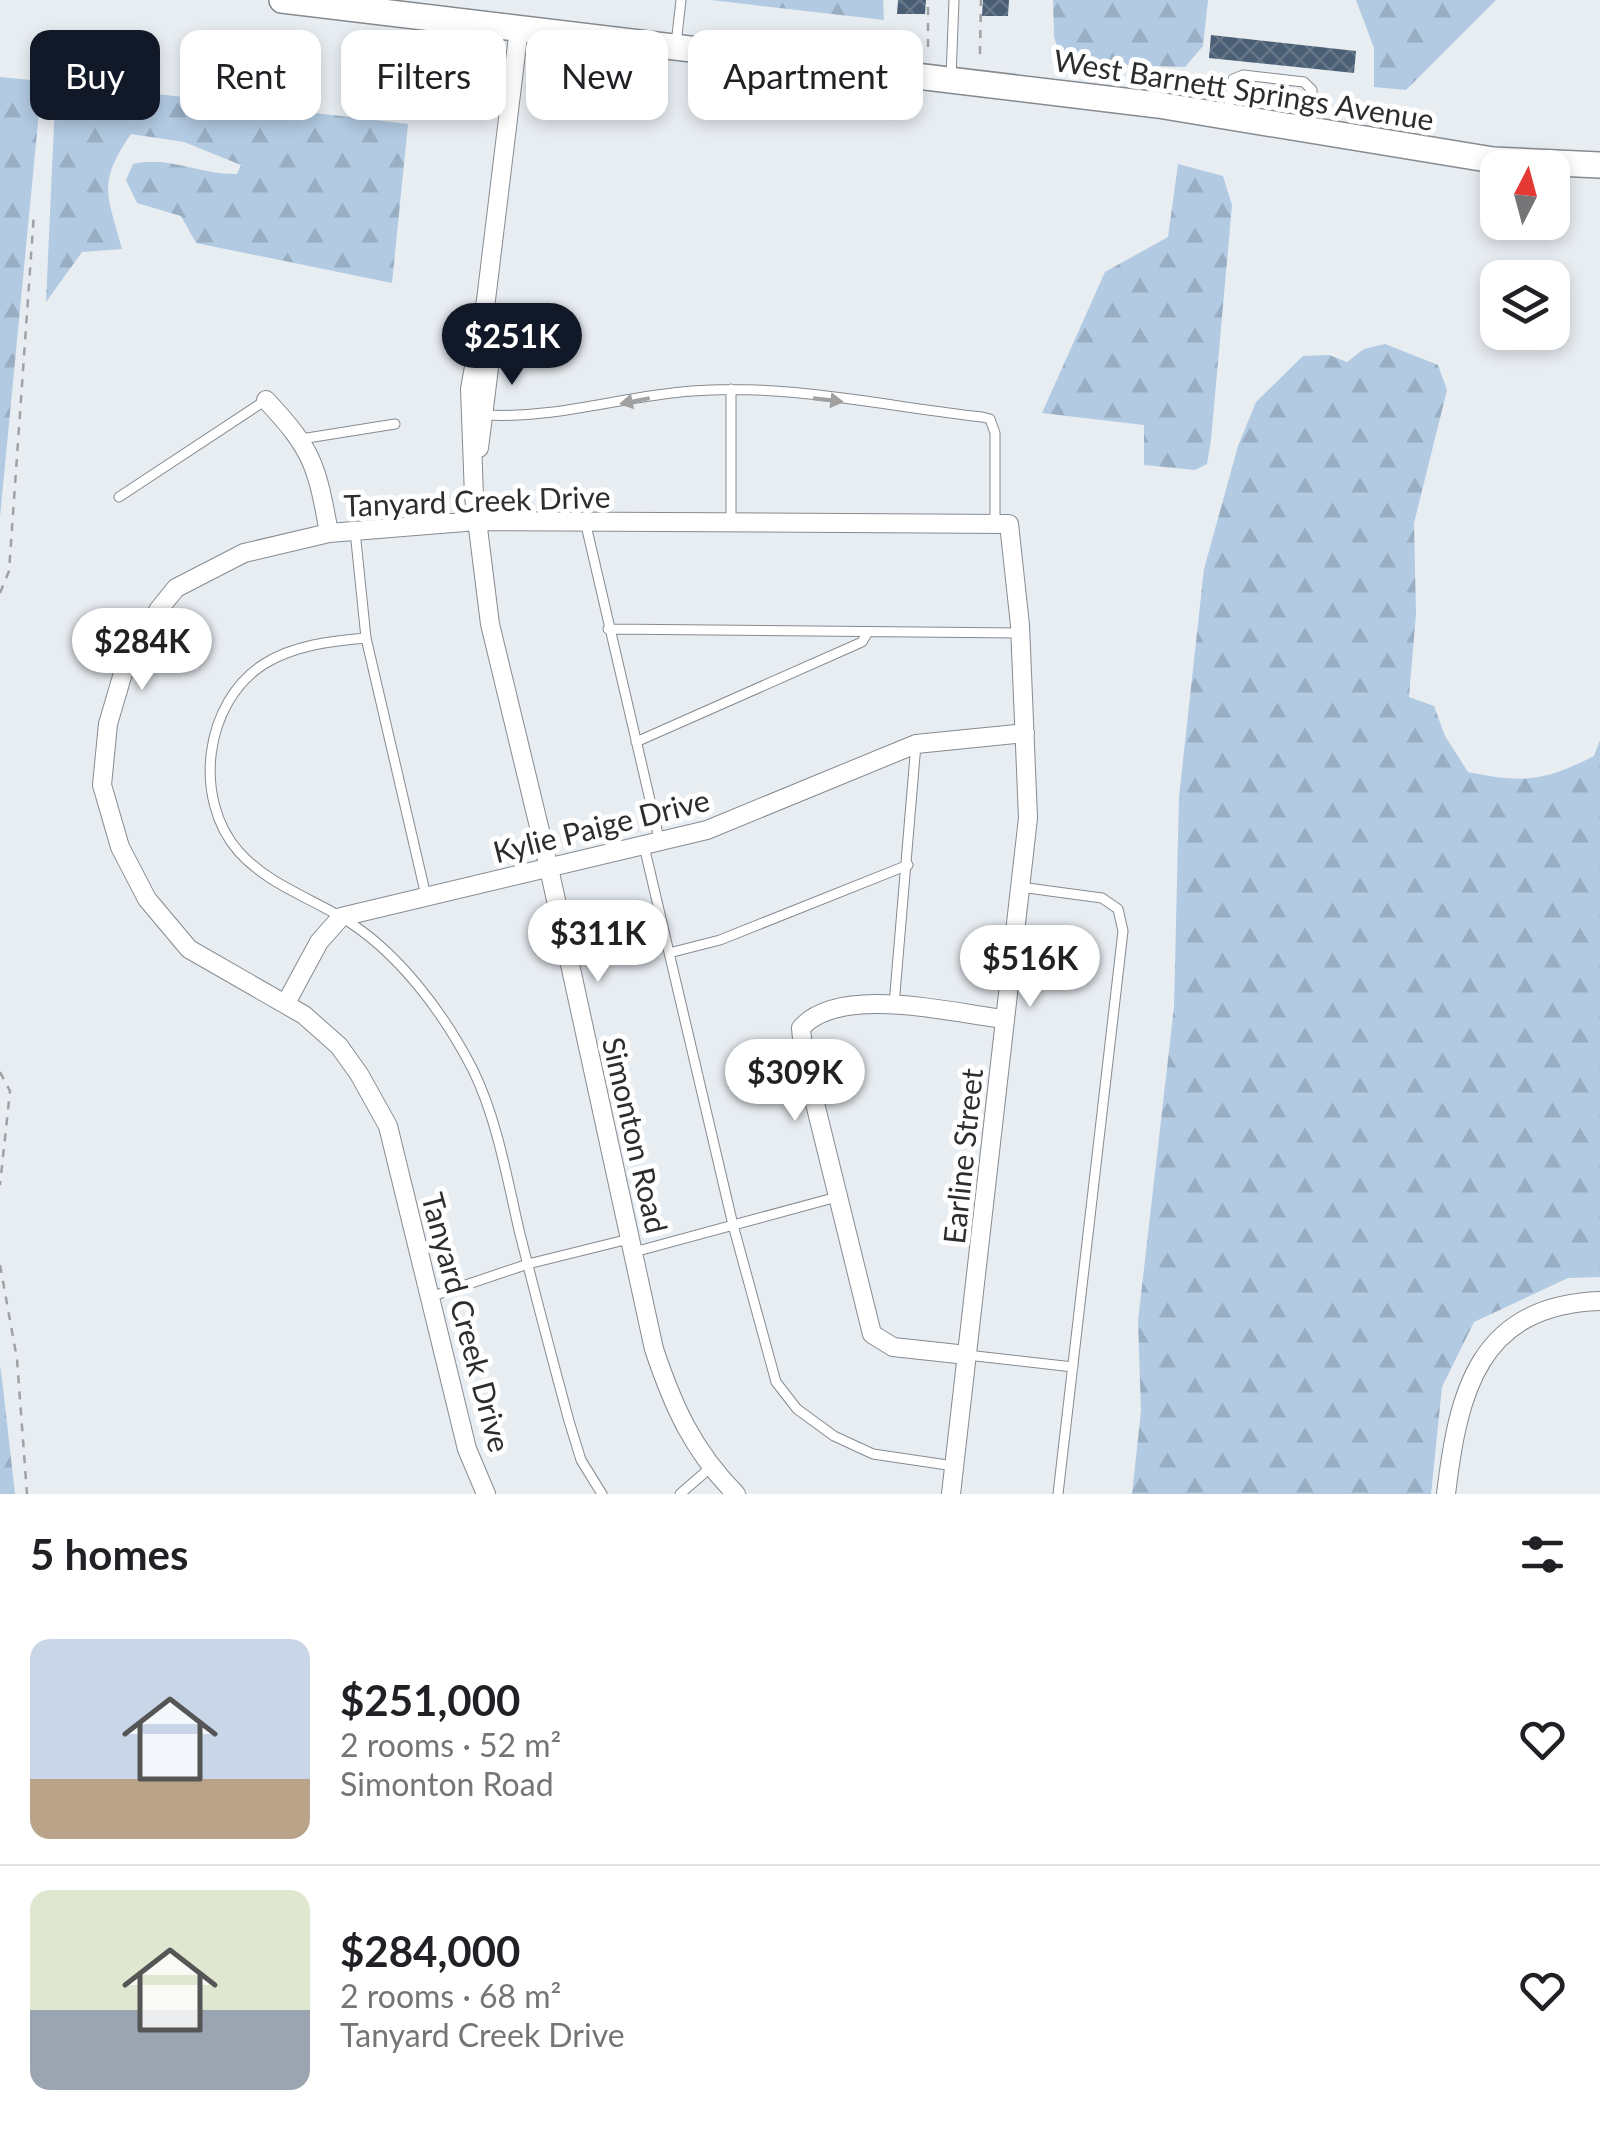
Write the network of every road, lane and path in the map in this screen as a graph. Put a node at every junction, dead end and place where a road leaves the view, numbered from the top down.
1 (282, 0) edge
2 (681, 0) edge
3 (928, 0) edge
4 (954, 0) edge
5 (981, 0) edge
6 (518, 28) junction
7 (676, 46) junction
8 (928, 47) dead end
9 (980, 54) dead end
10 (951, 80) junction
11 (1227, 116) junction
12 (1311, 130) junction
13 (1600, 164) edge
14 (34, 213) dead end
15 (486, 300) junction
16 (731, 389) junction
17 (266, 400) joint
18 (486, 415) junction
19 (395, 424) dead end
20 (301, 439) junction
21 (474, 473) junction
22 (119, 497) dead end
23 (476, 521) junction
24 (585, 521) junction
25 (731, 523) junction
26 (1002, 524) junction
27 (355, 531) junction
28 (329, 533) junction
29 (0, 593) edge
30 (608, 629) junction
31 (868, 632) junction
32 (1020, 634) junction
33 (366, 638) junction
34 (1026, 733) junction
35 (636, 742) junction
36 (916, 744) junction
37 (652, 844) junction
38 (908, 865) junction
39 (548, 868) junction
40 (1020, 887) junction
41 (426, 896) junction
42 (341, 917) junction
43 (669, 954) junction
44 (286, 1003) junction
45 (894, 1006) junction
46 (1005, 1019) junction
47 (0, 1072) edge
48 (0, 1186) edge
49 (837, 1196) junction
50 (733, 1225) junction
51 (633, 1245) junction
52 (528, 1264) junction
53 (0, 1265) edge
54 (430, 1297) junction
55 (1600, 1302) edge
56 (967, 1355) junction
57 (1073, 1367) junction
58 (954, 1466) junction
59 (710, 1468) junction
60 (27, 1494) edge
61 (486, 1494) edge
62 (602, 1494) edge
63 (680, 1494) edge
64 (736, 1494) edge
65 (951, 1494) edge
66 (1058, 1494) edge
67 (1446, 1494) edge

1 - 6 street, West Barnett Springs Avenue
2 - 7 lane
3 - 8 path
4 - 10 lane
5 - 9 path
6 - 7 street, West Barnett Springs Avenue
6 - 15 street, Simonton Road
7 - 10 street, West Barnett Springs Avenue
10 - 11 street, West Barnett Springs Avenue
11 - 12 street, West Barnett Springs Avenue
11 - 12 lane
12 - 13 street, West Barnett Springs Avenue
14 - 29 path
15 - 18 street, Simonton Road
15 - 21 street, Simonton Road
16 -> 18 lane
16 - 25 lane
16 -> 26 lane
17 - 20 street
17 - 22 lane
18 - 21 street, Simonton Road
19 - 20 lane
20 - 28 street
21 - 23 street, Simonton Road
23 - 24 street, Tanyard Creek Drive
23 - 27 street, Tanyard Creek Drive
23 - 39 street, Simonton Road
24 - 25 street, Tanyard Creek Drive
24 - 30 lane
25 - 26 street, Tanyard Creek Drive
26 - 32 street, Earline Street
27 - 28 street, Tanyard Creek Drive
27 - 33 lane
28 - 44 street, Tanyard Creek Drive
30 - 31 lane
30 - 35 lane
31 - 32 lane
31 - 35 lane
32 - 34 street, Earline Street
33 - 41 lane
33 - 42 lane
34 - 36 street, Kylie Paige Drive
34 - 40 street, Earline Street
35 - 37 lane
36 - 37 street, Kylie Paige Drive
36 - 38 lane
37 - 39 street, Kylie Paige Drive
37 - 43 lane
38 - 43 lane
38 - 45 lane
39 - 41 street, Kylie Paige Drive
39 - 51 street, Simonton Road
40 - 46 street, Earline Street
40 - 57 lane
41 - 42 street, Kylie Paige Drive
42 - 44 street
42 - 52 lane
43 - 50 lane
44 - 54 street, Tanyard Creek Drive
45 - 46 street
45 - 49 street
46 - 56 street, Earline Street
47 - 48 path
49 - 50 lane
49 - 56 street
50 - 51 lane
50 - 58 lane
51 - 52 lane
51 - 59 street, Simonton Road
52 - 54 lane
52 - 62 lane
53 - 60 path
54 - 61 street, Tanyard Creek Drive
55 - 67 street
56 - 57 lane
56 - 58 street, Earline Street
57 - 66 lane
58 - 65 street, Earline Street
59 - 63 lane
59 - 64 street, Simonton Road

